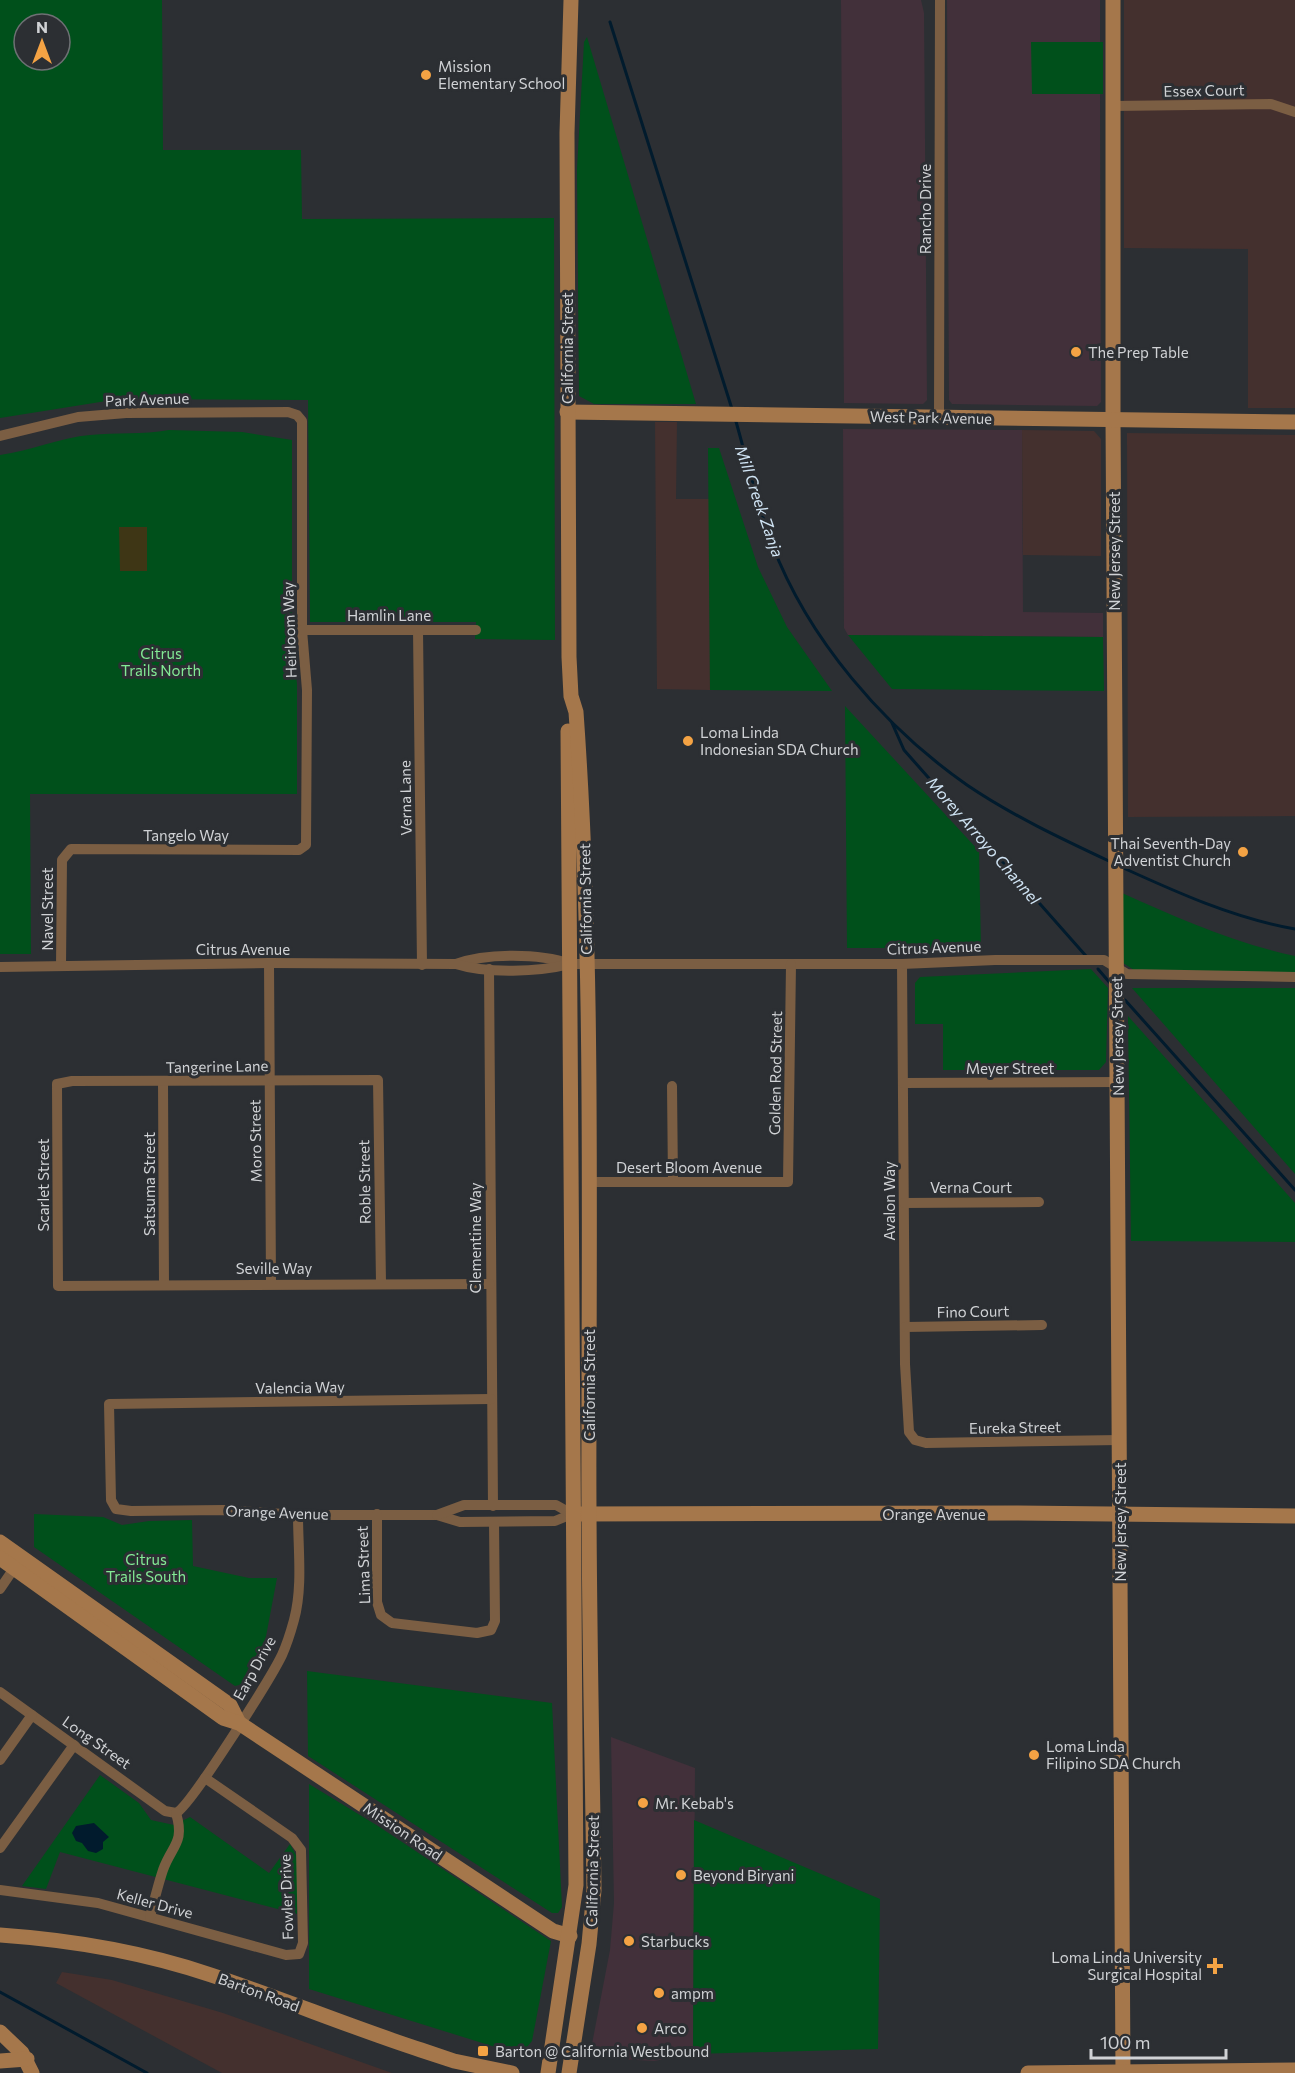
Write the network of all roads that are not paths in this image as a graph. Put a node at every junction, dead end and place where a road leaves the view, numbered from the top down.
1 (571, 0) edge
2 (940, 0) edge
3 (1113, 0) edge
4 (1113, 106) junction
5 (1295, 112) edge
6 (567, 412) junction
7 (297, 415) joint
8 (939, 418) junction
9 (1113, 418) junction
10 (1295, 422) edge
11 (0, 436) edge
12 (302, 630) junction
13 (418, 630) junction
14 (476, 630) dead end
15 (306, 845) joint
16 (66, 853) joint
17 (269, 963) junction
18 (456, 964) junction
19 (578, 964) junction
20 (791, 964) junction
21 (902, 964) junction
22 (422, 965) junction
23 (61, 966) junction
24 (0, 967) edge
25 (1116, 968) junction
26 (489, 969) junction
27 (1295, 977) edge
28 (269, 1080) junction
29 (378, 1080) joint
30 (163, 1082) junction
31 (1118, 1082) junction
32 (903, 1083) junction
33 (57, 1084) joint
34 (672, 1086) dead end
35 (589, 1182) junction
36 (673, 1182) junction
37 (788, 1182) joint
38 (1039, 1202) dead end
39 (904, 1203) junction
40 (271, 1283) junction
41 (381, 1283) junction
42 (490, 1284) junction
43 (164, 1285) junction
44 (58, 1286) joint
45 (1042, 1325) dead end
46 (905, 1327) junction
47 (491, 1399) junction
48 (911, 1437) joint
49 (1120, 1440) junction
50 (494, 1506) junction
51 (116, 1509) joint
52 (377, 1514) junction
53 (572, 1514) junction
54 (588, 1514) junction
55 (1120, 1514) junction
56 (298, 1515) junction
57 (437, 1515) junction
58 (1295, 1516) edge
59 (494, 1522) junction
60 (7, 1557) edge
61 (0, 1589) edge
62 (0, 1692) edge
63 (32, 1715) junction
64 (239, 1723) junction
65 (74, 1744) junction
66 (0, 1760) edge
67 (206, 1778) junction
68 (176, 1813) junction
69 (593, 1831) junction
70 (576, 1832) junction
71 (0, 1848) edge
72 (0, 1890) edge
73 (150, 1917) junction
74 (0, 1935) edge
75 (570, 1935) junction
76 (299, 1954) joint
77 (0, 2032) edge
78 (0, 2061) edge
79 (29, 2066) edge
80 (1295, 2070) edge
81 (1123, 2072) edge
82 (512, 2073) edge
83 (548, 2073) edge
84 (569, 2073) edge
85 (1028, 2073) edge

1 - 6 street, California Street
2 - 8 street, Rancho Drive
3 - 4 street, New Jersey Street
4 - 5 street, Essex Court
4 - 9 street, New Jersey Street
6 - 8 street, West Park Avenue
6 - 19 street, California Street
7 - 11 street, Park Avenue
7 - 12 street, Heirloom Way
8 - 9 street, West Park Avenue
9 - 10 street, West Park Avenue
9 - 25 street, New Jersey Street
12 - 13 street, Hamlin Lane
12 - 15 street, Heirloom Way
13 - 14 street, Hamlin Lane
13 - 22 street, Verna Lane
15 - 16 street, Tangelo Way
16 - 23 street, Navel Street
17 - 22 street, Citrus Avenue
17 - 23 street, Citrus Avenue
17 - 28 street, Moro Street
18 - 19 street, Citrus Avenue
18 - 22 street, Citrus Avenue
18 - 26 street, Citrus Avenue
19 - 20 street, Citrus Avenue
19 - 26 street, Citrus Avenue
19 - 35 street, California Street
19 - 53 street, California Street
20 - 21 street, Citrus Avenue
20 - 37 street, Golden Rod Street
21 - 25 street, Citrus Avenue
21 - 32 street, Avalon Way
23 - 24 street, Citrus Avenue
25 - 27 street, Citrus Avenue
25 - 31 street, New Jersey Street
26 - 42 street, Clementine Way
28 - 29 street, Tangerine Lane
28 - 30 street, Tangerine Lane
28 - 40 street, Moro Street
29 - 41 street, Roble Street
30 - 33 street, Tangerine Lane
30 - 43 street, Satsuma Street
31 - 32 street, Meyer Street
31 - 49 street, New Jersey Street
32 - 39 street, Avalon Way
33 - 44 street, Scarlet Street
34 - 36 street
35 - 36 street, Desert Bloom Avenue
35 - 54 street, California Street
36 - 37 street, Desert Bloom Avenue
38 - 39 street, Verna Court
39 - 46 street, Avalon Way
40 - 41 street, Seville Way
40 - 43 street, Seville Way
41 - 42 street, Seville Way
42 - 47 street, Clementine Way
43 - 44 street, Seville Way
45 - 46 street, Fino Court
46 - 48 street, Avalon Way
47 - 50 street, Clementine Way
47 - 51 street, Valencia Way
48 - 49 street, Eureka Street
49 - 55 street, New Jersey Street
50 - 53 street, Orange Avenue
50 - 57 street, Orange Avenue
51 - 56 street, Orange Avenue
52 - 56 street, Orange Avenue
52 - 57 street, Orange Avenue
52 - 59 street, Lima Street
53 - 54 street, Orange Avenue
53 - 59 street, Orange Avenue
53 - 70 street, California Street
54 - 55 street, Orange Avenue
54 - 69 street, California Street
55 - 58 street, Orange Avenue
55 - 81 street, New Jersey Street
56 - 64 street, Earp Drive
57 - 59 street, Orange Avenue
60 - 61 street
60 - 64 street, Mission Road
62 - 63 street, Long Street
63 - 65 street, Long Street
63 - 66 street
64 - 67 street, Earp Drive
64 - 75 street, Mission Road
65 - 68 street, Long Street
65 - 71 street
67 - 68 street, Earp Drive
67 - 76 street, Fowler Drive
68 - 73 street
69 - 70 street
69 - 84 street, California Street
70 - 75 street, California Street
72 - 73 street, Keller Drive
73 - 76 street, Keller Drive
74 - 82 street, Barton Road
75 - 83 street, California Street
77 - 79 street
78 - 79 street
80 - 81 street
81 - 85 street

